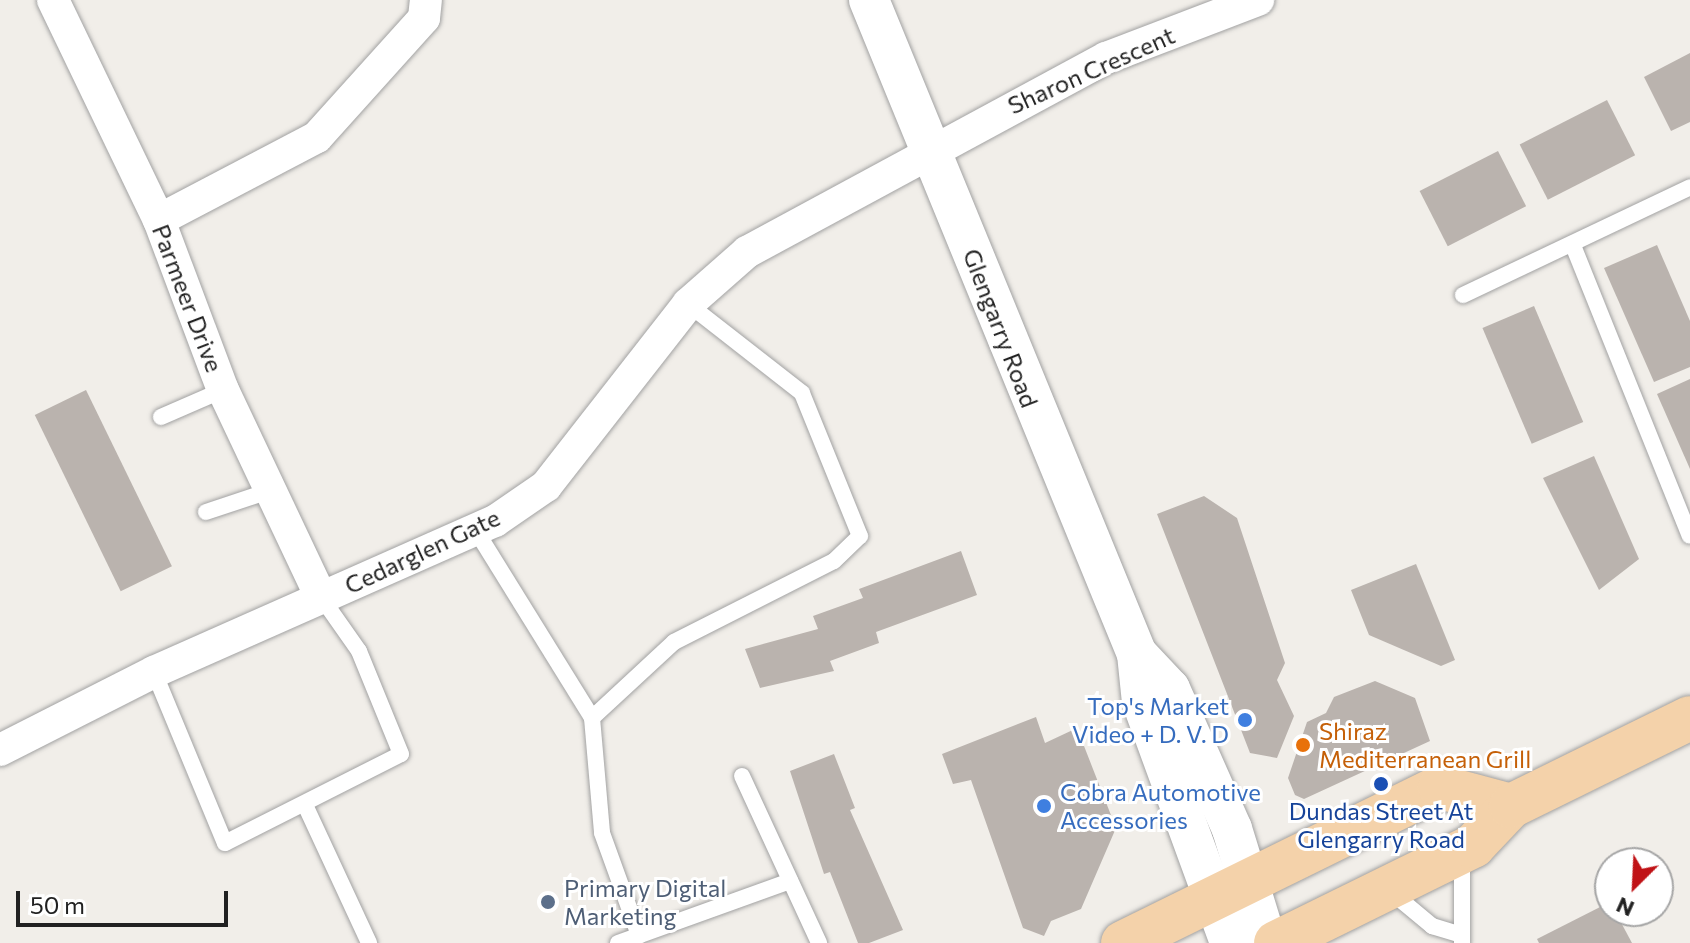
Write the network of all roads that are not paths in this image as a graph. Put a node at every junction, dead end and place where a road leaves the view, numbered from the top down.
1 (53, 0) edge
2 (426, 0) edge
3 (869, 0) edge
4 (1258, 0) edge
5 (933, 155) junction
6 (1690, 187) edge
7 (159, 220) junction
8 (1574, 248) junction
9 (1463, 295) dead end
10 (688, 304) junction
11 (223, 390) junction
12 (161, 417) dead end
13 (269, 491) junction
14 (206, 512) dead end
15 (475, 529) junction
16 (1690, 536) edge
17 (321, 597) junction
18 (154, 672) junction
19 (592, 718) junction
20 (1690, 718) edge
21 (3, 742) edge
22 (742, 776) dead end
23 (1511, 806) junction
24 (306, 807) junction
25 (1462, 852) junction
26 (790, 881) junction
27 (1387, 888) junction
28 (1232, 889) junction
29 (639, 935) junction
30 (1460, 939) edge
31 (369, 943) edge
32 (618, 943) edge
33 (819, 943) edge
34 (1123, 943) edge
35 (1230, 943) edge
36 (1267, 943) edge
37 (1276, 943) edge

1 - 7 street, Parmeer Drive
2 - 7 street
3 - 5 street, Glengarry Road
4 - 5 street, Sharon Crescent
5 - 10 street, Cedarglen Gate
5 - 28 street, Glengarry Road
6 - 8 lane
7 - 11 street, Parmeer Drive
8 - 9 lane
8 - 16 lane
10 - 15 street, Cedarglen Gate
10 - 19 lane
11 - 12 lane
11 - 13 street, Parmeer Drive
13 - 14 lane
13 - 17 street, Parmeer Drive
15 - 17 street, Cedarglen Gate
15 - 19 lane
17 - 18 street, Cedarglen Gate
17 - 24 lane
18 - 21 street, Cedarglen Gate
18 - 24 lane
19 - 29 lane
20 - 23 main road
22 - 26 lane
23 - 25 main road
23 - 28 main road
24 - 31 lane
25 - 27 main road
25 - 30 lane
26 - 29 lane
26 - 33 lane
27 - 30 lane
27 - 37 main road
28 - 34 main road
28 - 35 street
28 - 36 street
29 - 32 lane

